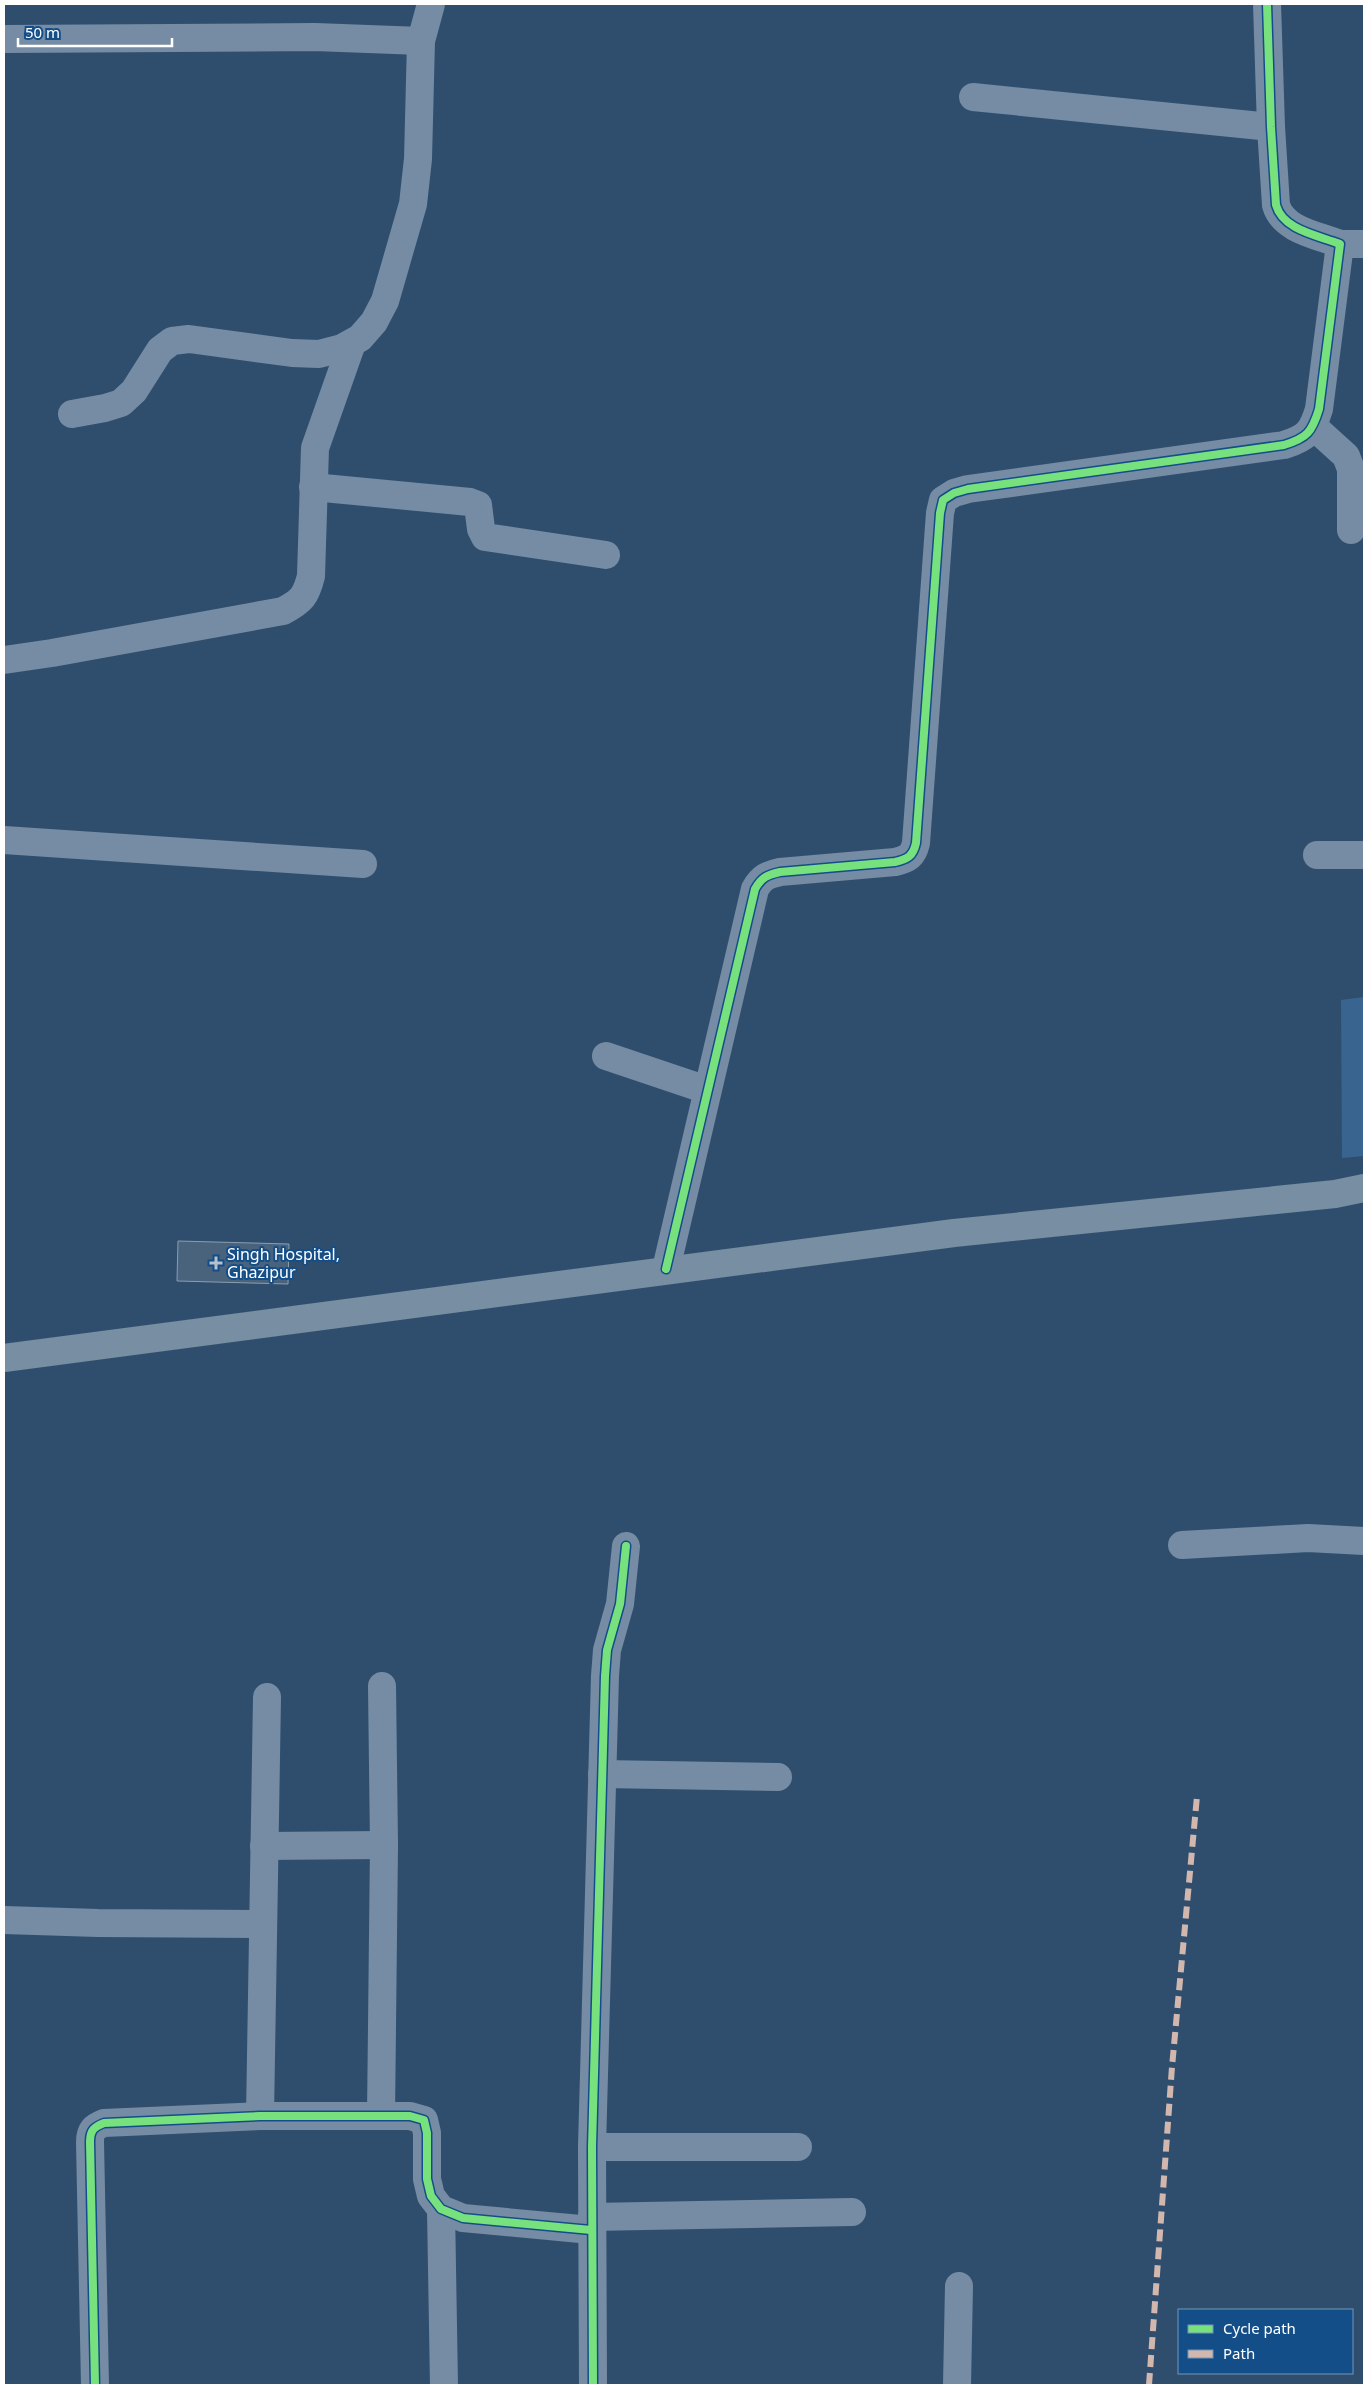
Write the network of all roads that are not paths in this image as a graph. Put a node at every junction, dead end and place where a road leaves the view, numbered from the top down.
1 (431, 4) edge
2 (1267, 4) edge
3 (4, 39) edge
4 (421, 40) junction
5 (973, 97) dead end
6 (1271, 127) junction
7 (1352, 244) edge
8 (352, 343) junction
9 (72, 414) dead end
10 (1314, 428) junction
11 (313, 487) junction
12 (1351, 530) dead end
13 (606, 555) dead end
14 (4, 660) edge
15 (4, 840) edge
16 (1317, 855) dead end
17 (1364, 855) edge
18 (363, 864) dead end
19 (606, 1056) dead end
20 (707, 1090) junction
21 (1364, 1188) edge
22 (666, 1269) junction
23 (4, 1358) edge
24 (1364, 1541) edge
25 (1182, 1545) dead end
26 (626, 1546) dead end
27 (382, 1686) dead end
28 (267, 1697) dead end
29 (602, 1774) junction
30 (778, 1777) dead end
31 (384, 1845) junction
32 (264, 1846) junction
33 (4, 1920) edge
34 (263, 1924) junction
35 (260, 2116) junction
36 (381, 2116) junction
37 (592, 2146) junction
38 (798, 2146) dead end
39 (441, 2209) junction
40 (852, 2212) dead end
41 (591, 2224) junction
42 (958, 2286) dead end
43 (95, 2385) edge
44 (444, 2385) edge
45 (593, 2385) edge
46 (957, 2385) edge

1 - 4 street
2 - 6 street
3 - 4 street
4 - 8 street
5 - 6 street
6 - 7 street
7 - 10 street
8 - 9 street
8 - 11 street
10 - 12 street
10 - 20 street
11 - 13 street
11 - 14 street
15 - 18 street
16 - 17 street
19 - 20 street
20 - 22 street
21 - 22 highway
22 - 23 highway
24 - 25 street
26 - 29 street
27 - 31 street
28 - 32 street
29 - 30 street
29 - 37 street
31 - 32 street
31 - 36 street
32 - 34 street
33 - 34 street
34 - 35 street
35 - 36 street
35 - 43 street
36 - 39 street
37 - 38 street
37 - 41 street
39 - 41 street
39 - 44 street
40 - 41 street
41 - 45 street
42 - 46 street

